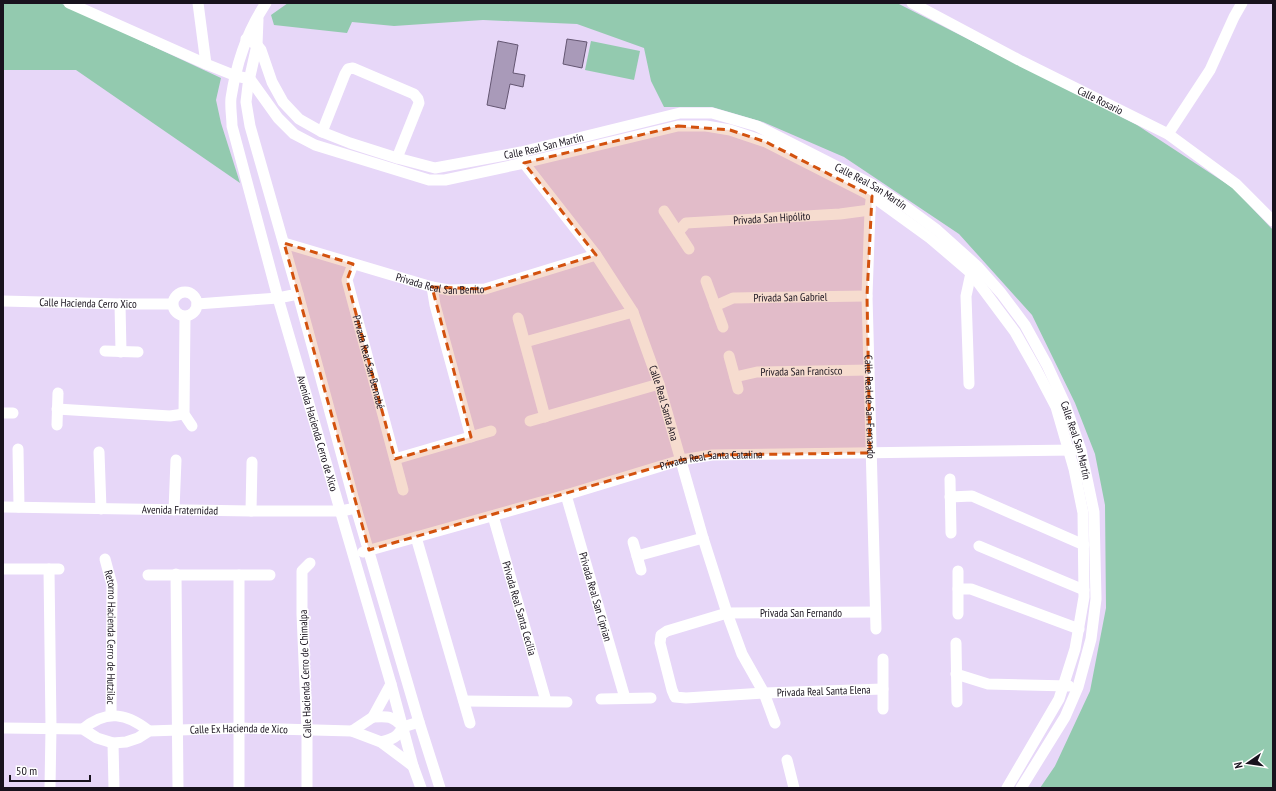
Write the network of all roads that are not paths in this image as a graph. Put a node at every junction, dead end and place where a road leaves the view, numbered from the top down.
1 (69, 3) edge
2 (198, 3) edge
3 (266, 3) edge
4 (912, 3) edge
5 (1242, 3) edge
6 (258, 15) junction
7 (246, 39) junction
8 (257, 44) junction
9 (206, 64) junction
10 (236, 76) junction
11 (250, 79) junction
12 (322, 132) junction
13 (1168, 134) junction
14 (520, 152) junction
15 (397, 158) junction
16 (524, 163) junction
17 (872, 191) junction
18 (870, 210) junction
19 (664, 211) dead end
20 (1273, 221) edge
21 (678, 232) junction
22 (284, 243) junction
23 (689, 248) dead end
24 (596, 255) junction
25 (353, 264) junction
26 (971, 274) junction
27 (706, 281) dead end
28 (432, 287) junction
29 (298, 294) junction
30 (867, 296) junction
31 (278, 298) junction
32 (3, 301) edge
33 (120, 304) junction
34 (172, 304) junction
35 (197, 304) junction
36 (715, 306) junction
37 (633, 312) junction
38 (185, 317) junction
39 (518, 318) dead end
40 (723, 327) dead end
41 (524, 342) junction
42 (105, 351) dead end
43 (121, 352) junction
44 (138, 352) dead end
45 (730, 356) dead end
46 (869, 370) junction
47 (735, 377) junction
48 (658, 384) junction
49 (969, 384) dead end
50 (738, 389) dead end
51 (58, 393) dead end
52 (57, 409) junction
53 (184, 414) junction
54 (545, 417) junction
55 (530, 421) dead end
56 (57, 424) dead end
57 (192, 426) dead end
58 (491, 432) dead end
59 (471, 437) junction
60 (18, 449) dead end
61 (1081, 450) junction
62 (1068, 451) junction
63 (99, 452) dead end
64 (870, 453) junction
65 (176, 460) dead end
66 (395, 460) junction
67 (681, 460) junction
68 (252, 462) dead end
69 (950, 479) dead end
70 (403, 490) dead end
71 (566, 495) junction
72 (950, 497) junction
73 (3, 507) edge
74 (19, 507) junction
75 (356, 508) junction
76 (101, 509) junction
77 (174, 510) junction
78 (341, 511) junction
79 (250, 512) junction
80 (493, 516) junction
81 (951, 533) dead end
82 (416, 536) junction
83 (703, 538) junction
84 (633, 542) dead end
85 (1084, 545) junction
86 (979, 546) dead end
87 (369, 550) junction
88 (353, 554) junction
89 (637, 556) junction
90 (105, 559) dead end
91 (310, 563) dead end
92 (3, 569) edge
93 (640, 570) dead end
94 (958, 571) dead end
95 (176, 574) junction
96 (148, 575) dead end
97 (239, 575) junction
98 (270, 575) dead end
99 (958, 589) junction
100 (1084, 590) junction
101 (875, 612) junction
102 (727, 613) junction
103 (958, 614) dead end
104 (876, 629) dead end
105 (1079, 629) junction
106 (956, 643) dead end
107 (883, 659) dead end
108 (956, 674) junction
109 (391, 684) junction
110 (1063, 686) junction
111 (1078, 687) junction
112 (884, 689) junction
113 (764, 693) junction
114 (625, 698) junction
115 (650, 698) dead end
116 (601, 699) dead end
117 (464, 701) junction
118 (546, 702) junction
119 (566, 702) dead end
120 (957, 702) dead end
121 (884, 709) dead end
122 (111, 715) junction
123 (374, 717) junction
124 (419, 722) junction
125 (470, 723) dead end
126 (775, 723) dead end
127 (403, 727) junction
128 (3, 728) edge
129 (51, 728) junction
130 (240, 728) junction
131 (83, 729) junction
132 (149, 731) junction
133 (177, 731) junction
134 (307, 731) junction
135 (352, 731) junction
136 (381, 742) junction
137 (113, 743) junction
138 (787, 760) dead end
139 (413, 766) junction
140 (50, 788) edge
141 (114, 788) edge
142 (178, 788) edge
143 (239, 788) edge
144 (306, 788) edge
145 (421, 788) edge
146 (440, 788) edge
147 (794, 788) edge
148 (1007, 788) edge
149 (1021, 788) edge

1 - 9 street
2 - 9 street
3 - 6 street, Avenida Hacienda Cerro de Xico
4 - 13 street, Calle Rosario
5 - 13 street
6 - 7 street, Avenida Hacienda Cerro de Xico
6 - 8 street, Avenida Hacienda Cerro de Xico
7 - 8 street
7 - 10 street, Avenida Hacienda Cerro de Xico
8 - 11 street, Avenida Hacienda Cerro de Xico
8 - 12 street, Calle Real San Martín
9 - 10 street
10 - 11 street
10 - 31 street, Avenida Hacienda Cerro de Xico
11 - 16 street, Calle Real San Martín
11 - 22 street, Avenida Hacienda Cerro de Xico
12 - 15 street, Calle Real San Martín
12 - 15 street
13 - 20 street, Calle Rosario
14 - 15 street, Calle Real San Martín
14 - 16 street, Calle Real Santa Ana
14 - 17 street, Calle Real San Martín
16 - 17 street, Calle Real San Martín
16 - 24 street, Calle Real Santa Ana
17 - 18 street, Calle Real de San Fernando
17 - 26 street, Calle Real San Martín
17 - 61 street, Calle Real San Martín
18 - 21 street, Privada San Hipólito
18 - 30 street, Calle Real de San Fernando
19 - 21 street
21 - 23 street
22 - 25 street, Privada Real San Benito
22 - 29 street, Avenida Hacienda Cerro de Xico
24 - 28 street, Privada Real San Benito
24 - 37 street, Calle Real Santa Ana
25 - 28 street, Privada Real San Benito
25 - 66 street, Privada Real San Bernabé
26 - 49 street
26 - 62 street, Calle Real San Martín
27 - 36 street
28 - 59 street
29 - 31 street
29 - 75 street, Avenida Hacienda Cerro de Xico
30 - 36 street, Privada San Gabriel
30 - 46 street, Calle Real de San Fernando
31 - 35 street
31 - 78 street, Avenida Hacienda Cerro de Xico
32 - 33 street, Calle Hacienda Cerro Xico
33 - 34 street, Calle Hacienda Cerro Xico
33 - 43 street
34 - 35 street
34 - 38 street
35 - 38 street
36 - 40 street
37 - 41 street
37 - 48 street, Calle Real Santa Ana
38 - 53 street
39 - 41 street
41 - 54 street
42 - 43 street
43 - 44 street
45 - 47 street
46 - 47 street, Privada San Francisco
46 - 64 street, Calle Real de San Fernando
47 - 50 street
48 - 54 street
48 - 67 street, Calle Real Santa Ana
51 - 52 street
52 - 53 street
52 - 56 street
53 - 57 street
54 - 55 street
58 - 59 street
59 - 66 street
60 - 74 street
61 - 62 street, Privada Real Santa Catalina
61 - 111 street, Calle Real San Martín
62 - 64 street, Privada Real Santa Catalina
62 - 85 street, Calle Real San Martín
63 - 76 street
64 - 67 street, Privada Real Santa Catalina
64 - 101 street, Calle Real de San Fernando
65 - 77 street
66 - 70 street, Privada Real San Bernabé
67 - 71 street, Privada Real Santa Catalina
67 - 83 street, Calle Real Santa Ana
68 - 79 street
69 - 72 street
71 - 80 street, Privada Real Santa Catalina
71 - 114 street, Privada Real San Ciprian
72 - 81 street
72 - 85 street
73 - 74 street, Avenida Fraternidad
74 - 76 street, Avenida Fraternidad
75 - 78 street, Avenida Fraternidad
75 - 87 street, Avenida Hacienda Cerro de Xico
76 - 77 street, Avenida Fraternidad
77 - 79 street, Avenida Fraternidad
78 - 79 street, Avenida Fraternidad
78 - 88 street, Avenida Hacienda Cerro de Xico
80 - 82 street, Privada Real Santa Catalina
80 - 118 street, Privada Real Santa Cecilia
82 - 87 street, Privada Real Santa Catalina
82 - 117 street
83 - 89 street
83 - 102 street, Calle Real Santa Ana
84 - 89 street
85 - 100 street, Calle Real San Martín
86 - 100 street
87 - 88 street, Privada Real Santa Catalina
87 - 124 street, Avenida Hacienda Cerro de Xico
88 - 109 street, Avenida Hacienda Cerro de Xico
89 - 93 street
90 - 122 street, Retorno Hacienda Cerro de Hutzilac
91 - 134 street, Calle Hacienda Cerro de Chimalpa
92 - 129 street
94 - 99 street
95 - 96 street
95 - 97 street
95 - 133 street
97 - 98 street
97 - 130 street
99 - 103 street
99 - 105 street
100 - 105 street, Calle Real San Martín
101 - 102 street, Privada San Fernando
101 - 104 street, Calle Real de San Fernando
102 - 113 street, Calle Real Santa Ana
102 - 113 street, Privada San Fernando
105 - 110 street, Calle Real San Martín
106 - 108 street
107 - 112 street
108 - 110 street
108 - 120 street
109 - 123 street
109 - 127 street, Avenida Hacienda Cerro de Xico
110 - 111 street
110 - 148 street, Calle Real San Martín
111 - 149 street, Calle Real San Martín
112 - 113 street, Privada Real Santa Elena
112 - 121 street
113 - 126 street, Calle Real Santa Ana
114 - 115 street
114 - 116 street
117 - 118 street
117 - 125 street
118 - 119 street
122 - 131 street
122 - 132 street
123 - 127 street
123 - 135 street
124 - 127 street
124 - 146 street, Avenida Hacienda Cerro de Xico
127 - 136 street
127 - 139 street, Avenida Hacienda Cerro de Xico
128 - 129 street, Calle Ex Hacienda de Xico
129 - 131 street, Calle Ex Hacienda de Xico
129 - 140 street
130 - 133 street, Calle Ex Hacienda de Xico
130 - 134 street, Calle Ex Hacienda de Xico
130 - 143 street
131 - 137 street, Calle Ex Hacienda de Xico
132 - 133 street, Calle Ex Hacienda de Xico
132 - 137 street, Calle Ex Hacienda de Xico
133 - 142 street
134 - 135 street, Calle Ex Hacienda de Xico
134 - 144 street, Calle Hacienda Cerro de Chimalpa
135 - 136 street, Calle Ex Hacienda de Xico
136 - 139 street, Calle Ex Hacienda de Xico
137 - 141 street
138 - 147 street
139 - 145 street, Avenida Hacienda Cerro de Xico

